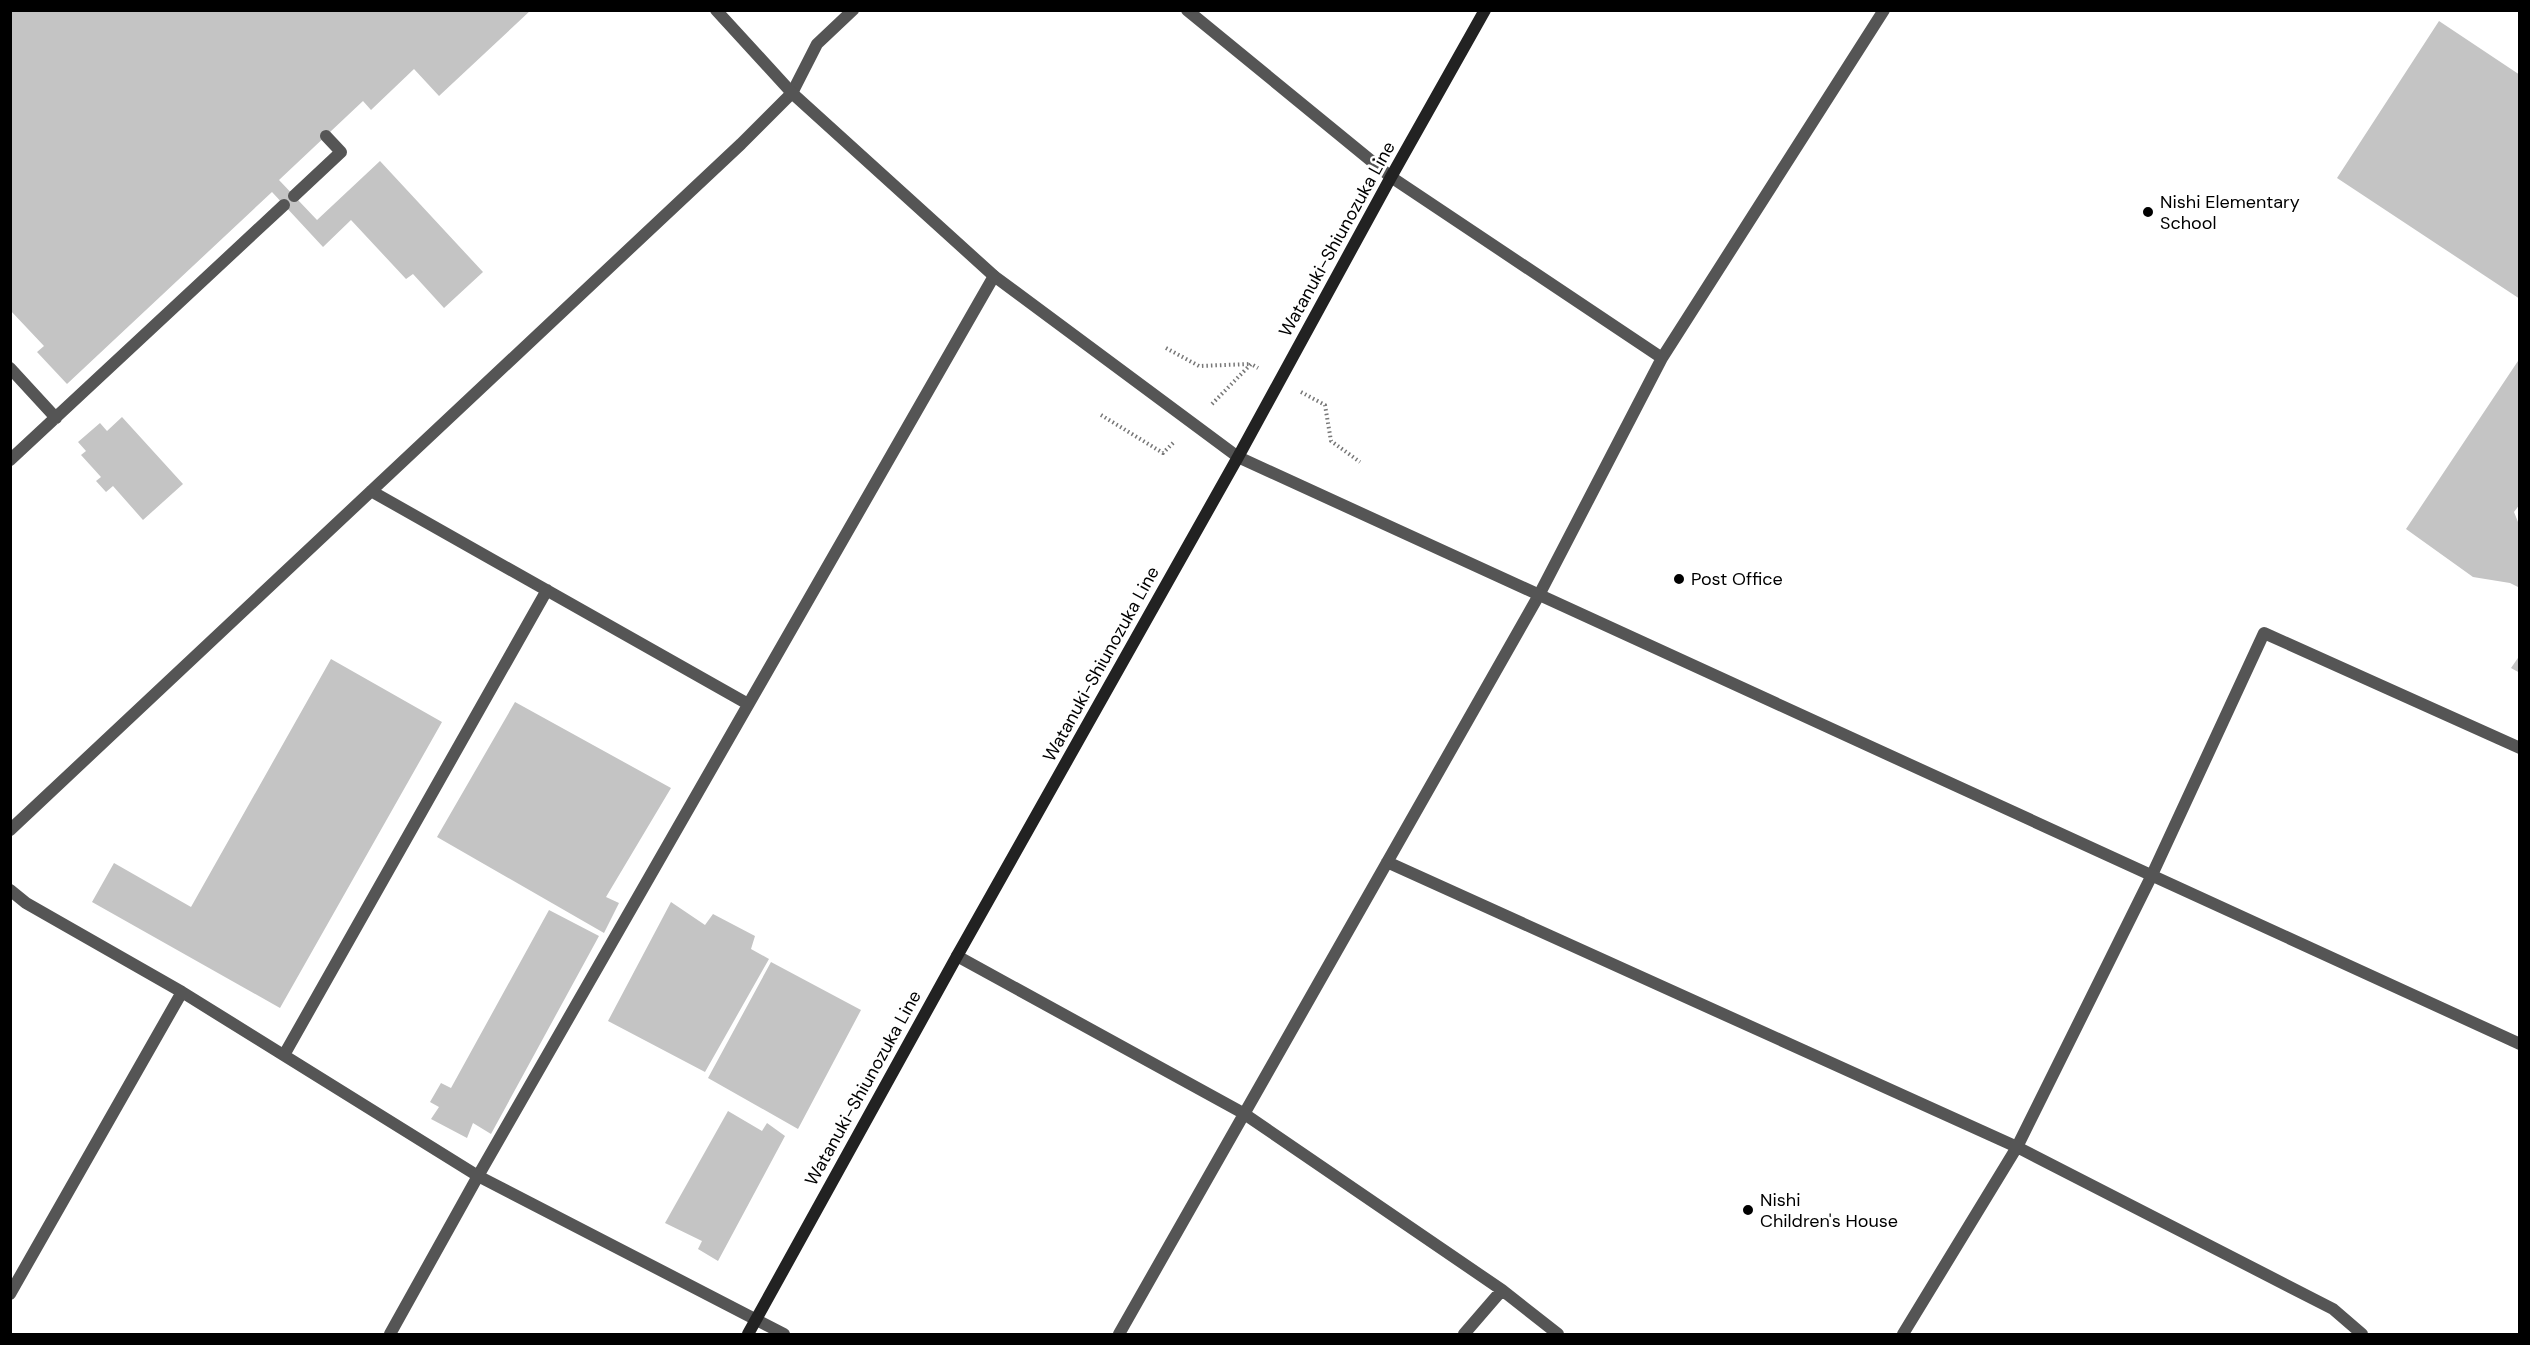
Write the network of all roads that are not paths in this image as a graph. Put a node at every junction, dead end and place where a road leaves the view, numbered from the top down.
1 (716, 10) edge
2 (853, 10) edge
3 (1187, 10) edge
4 (1485, 10) edge
5 (1884, 10) edge
6 (792, 93) junction
7 (326, 136) dead end
8 (1391, 177) junction
9 (294, 196) dead end
10 (284, 205) dead end
11 (994, 276) junction
12 (1662, 358) junction
13 (10, 368) edge
14 (56, 418) junction
15 (1238, 457) junction
16 (10, 460) edge
17 (372, 491) junction
18 (547, 590) junction
19 (1539, 595) junction
20 (748, 704) junction
21 (2520, 748) edge
22 (10, 831) edge
23 (1387, 862) junction
24 (2151, 877) junction
25 (10, 890) edge
26 (957, 956) junction
27 (182, 992) junction
28 (2520, 1044) edge
29 (284, 1055) junction
30 (1243, 1113) junction
31 (2017, 1147) junction
32 (478, 1176) junction
33 (1502, 1290) junction
34 (10, 1294) edge
35 (757, 1319) junction
36 (390, 1335) edge
37 (748, 1335) edge
38 (783, 1335) edge
39 (1119, 1335) edge
40 (1464, 1335) edge
41 (1558, 1335) edge
42 (1903, 1335) edge
43 (2362, 1335) edge

1 - 6 street
2 - 6 street
3 - 8 street
4 - 8 main road, Watanuki-Shiunozuka Line
5 - 12 street
6 - 11 street
6 - 17 street
7 - 9 street
8 - 12 street
8 - 15 main road, Watanuki-Shiunozuka Line
10 - 14 street
11 - 15 street
11 - 20 street
12 - 19 street
13 - 14 street
14 - 16 street
15 - 19 street
15 - 26 main road, Watanuki-Shiunozuka Line
17 - 18 street
17 - 22 street
18 - 20 street
18 - 29 street
19 - 23 street
19 - 24 street
20 - 32 street
21 - 24 street
23 - 30 street
23 - 31 street
24 - 28 street
24 - 31 street
25 - 27 street
26 - 30 street
26 - 35 main road, Watanuki-Shiunozuka Line
27 - 29 street
27 - 34 street
29 - 32 street
30 - 33 street
30 - 39 street
31 - 42 street
31 - 43 street
32 - 35 street
32 - 36 street
33 - 40 street
33 - 41 street
35 - 37 main road, Watanuki-Shiunozuka Line
35 - 38 street

